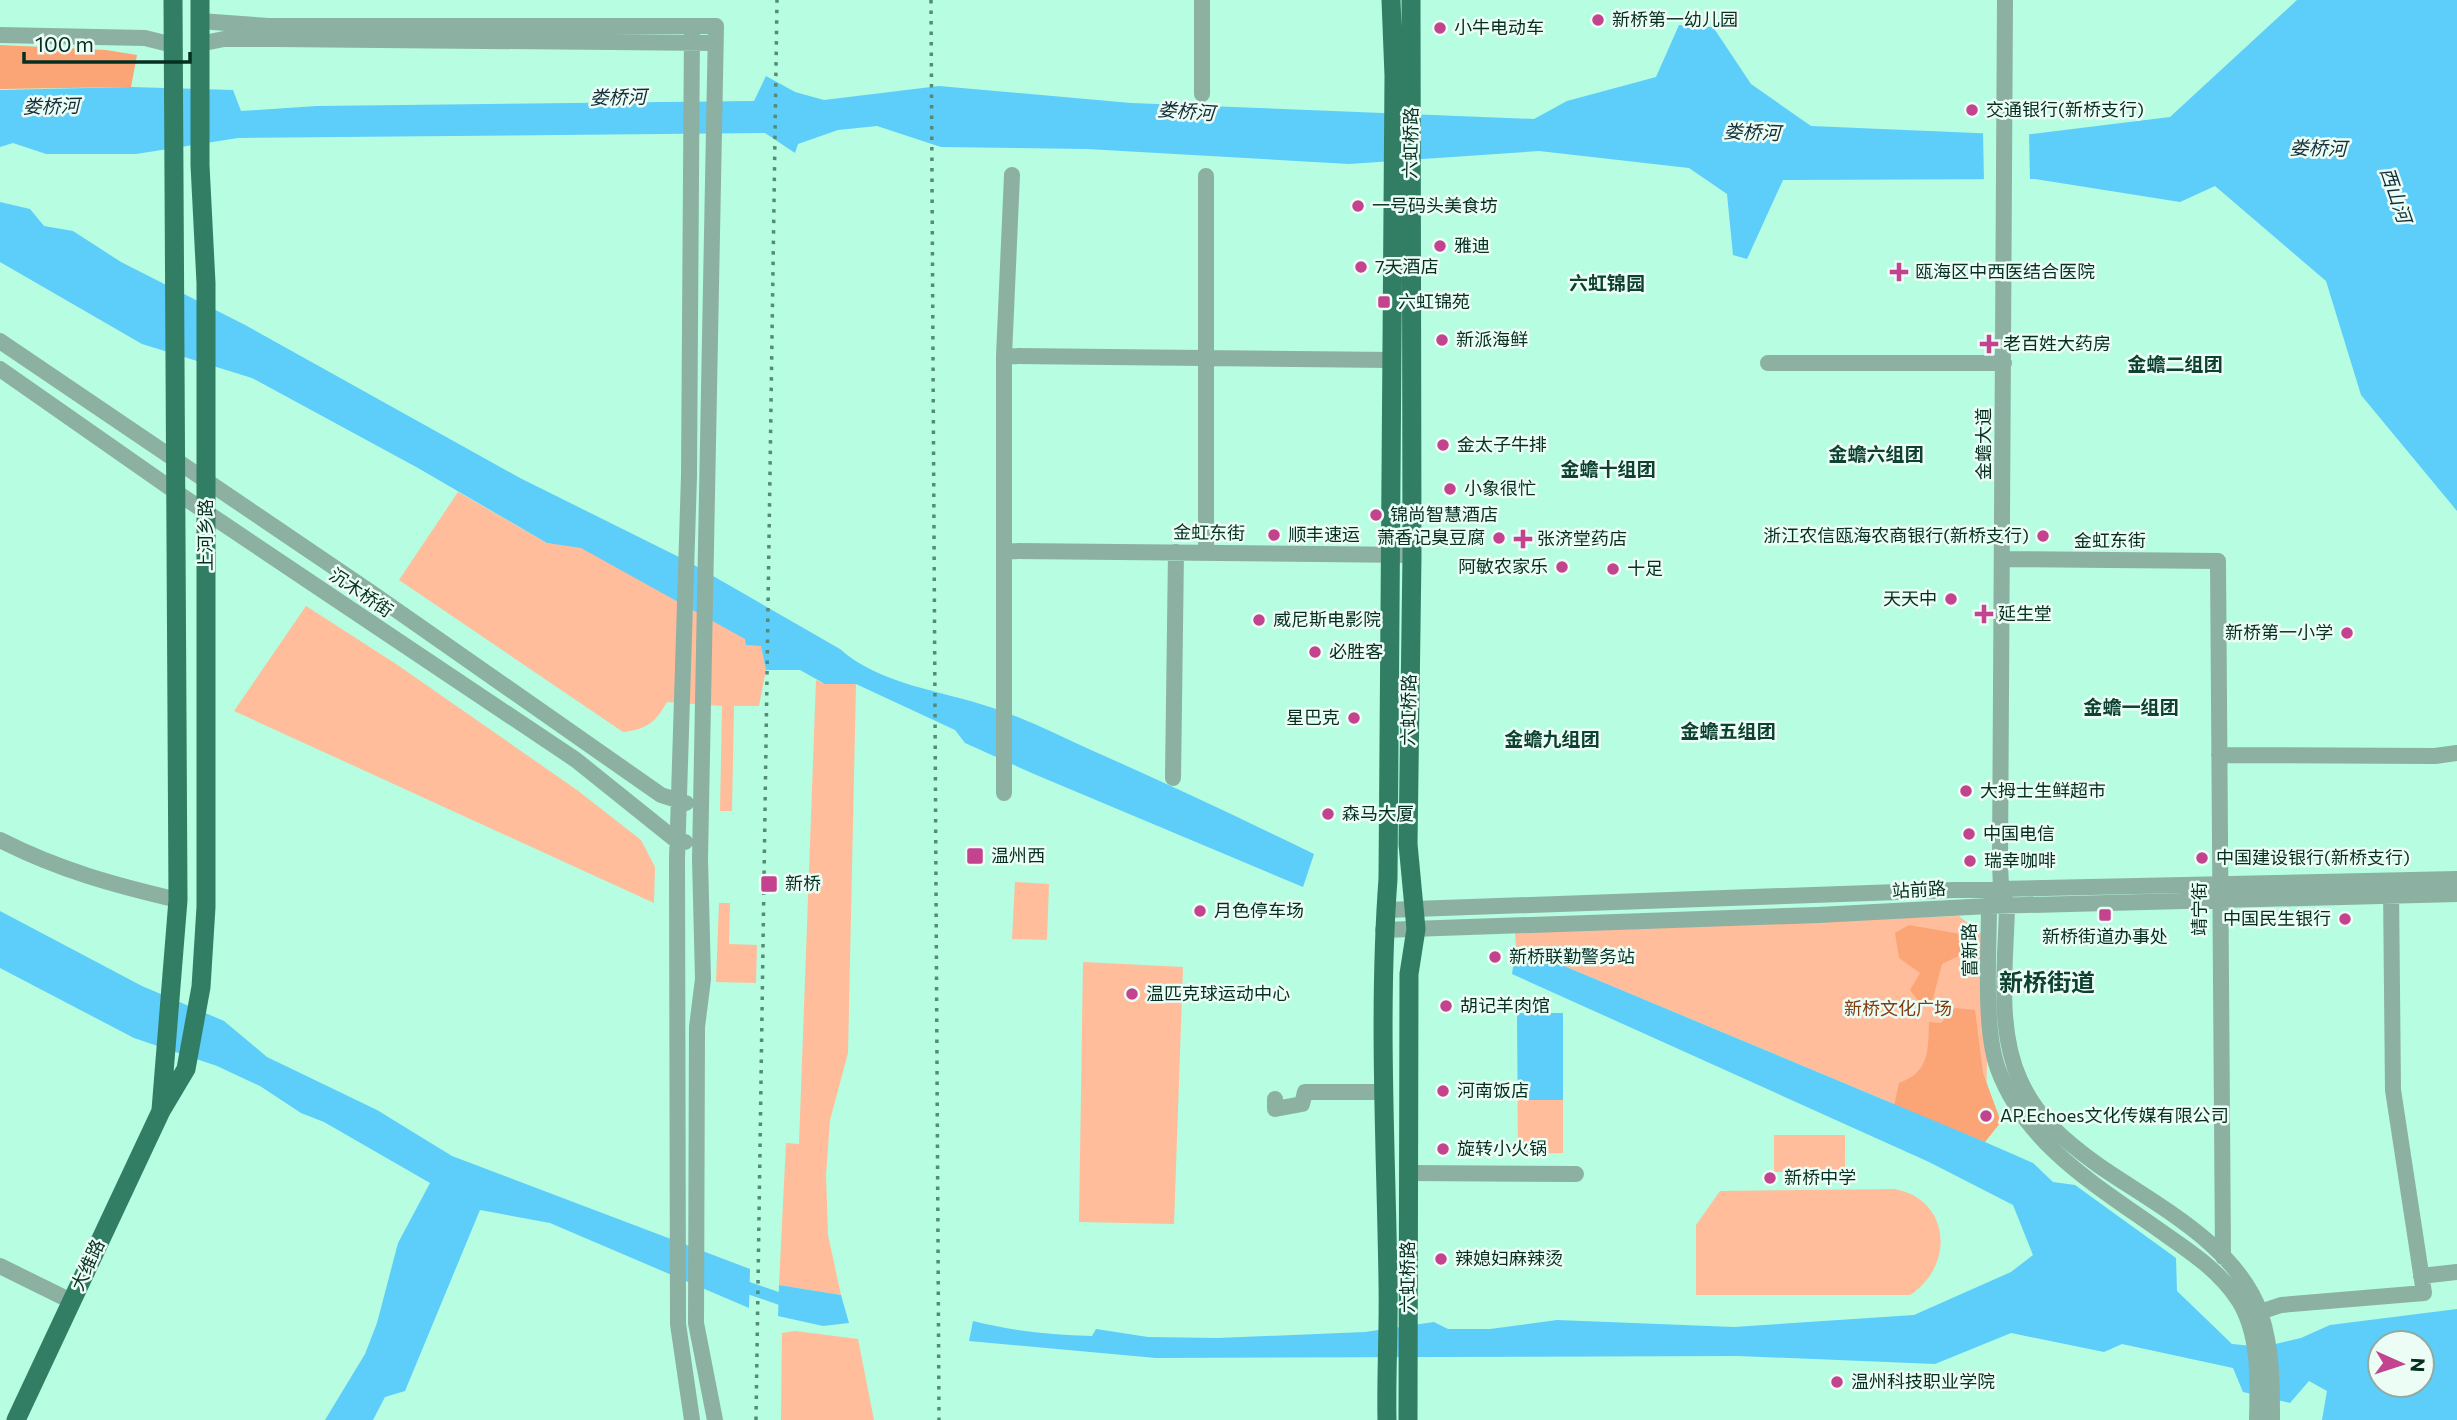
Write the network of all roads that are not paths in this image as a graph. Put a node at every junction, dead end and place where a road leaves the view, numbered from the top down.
1 (173, 0) edge
2 (200, 0) edge
3 (1202, 0) edge
4 (1391, 0) edge
5 (1411, 0) edge
6 (2005, 0) edge
7 (200, 21) junction
8 (691, 35) junction
9 (0, 36) edge
10 (199, 44) junction
11 (173, 45) junction
12 (1403, 76) junction
13 (1202, 94) dead end
14 (1012, 175) dead end
15 (1206, 176) dead end
16 (1401, 197) junction
17 (0, 341) edge
18 (1004, 356) junction
19 (1206, 358) junction
20 (1392, 360) junction
21 (1768, 363) dead end
22 (2004, 363) junction
23 (0, 369) edge
24 (176, 459) junction
25 (206, 481) junction
26 (176, 492) junction
27 (206, 510) junction
28 (1005, 551) junction
29 (1176, 552) junction
30 (1206, 552) junction
31 (1391, 554) junction
32 (1412, 555) junction
33 (2002, 559) junction
34 (2218, 561) joint
35 (2457, 753) edge
36 (2219, 755) junction
37 (1173, 778) dead end
38 (1004, 793) dead end
39 (678, 802) junction
40 (702, 804) junction
41 (0, 840) edge
42 (677, 841) junction
43 (701, 842) junction
44 (2457, 879) edge
45 (2001, 889) junction
46 (2391, 889) junction
47 (2219, 893) junction
48 (2457, 894) edge
49 (178, 900) junction
50 (1989, 906) junction
51 (2007, 906) junction
52 (1384, 920) junction
53 (1415, 920) junction
54 (162, 1065) joint
55 (186, 1069) joint
56 (1383, 1092) junction
57 (1275, 1100) dead end
58 (161, 1111) junction
59 (1408, 1173) junction
60 (1577, 1174) dead end
61 (2223, 1257) junction
62 (0, 1266) edge
63 (2457, 1272) edge
64 (2421, 1276) junction
65 (71, 1301) junction
66 (2260, 1312) junction
67 (2261, 1342) junction
68 (2265, 1378) junction
69 (16, 1420) edge
70 (692, 1420) edge
71 (715, 1420) edge
72 (1387, 1420) edge
73 (1408, 1420) edge
74 (2257, 1420) edge
75 (2272, 1420) edge

1 - 11 main road, 上河乡路
2 - 7 main road, 上河乡路
3 - 13 street
4 - 12 main road, 六虹桥路
5 - 12 main road, 六虹桥路
6 - 22 street, 金蟾大道
7 - 8 street
7 - 10 main road, 上河乡路
8 - 10 street
8 - 39 street
8 - 40 street
9 - 11 street
10 - 25 main road, 上河乡路
11 - 24 main road, 上河乡路
12 - 16 main road, 六虹桥路
14 - 18 street
15 - 19 street
16 - 20 main road, 六虹桥路
16 - 32 main road, 六虹桥路
17 - 24 street, 沉木桥街
18 - 19 street
18 - 28 street
19 - 20 street
19 - 30 street
20 - 31 main road, 六虹桥路
21 - 22 street
22 - 33 street, 金蟾大道
23 - 26 street, 沉木桥街
24 - 25 street, 沉木桥街
24 - 26 main road, 上河乡路
25 - 27 main road, 上河乡路
25 - 39 street, 沉木桥街
26 - 27 street, 沉木桥街
26 - 49 main road, 上河乡路
27 - 42 street, 沉木桥街
27 - 55 main road, 上河乡路
28 - 29 street, 金虹东街
28 - 38 street
29 - 30 street, 金虹东街
29 - 37 street
30 - 31 street, 金虹东街
31 - 32 street, 金虹东街
31 - 52 main road, 六虹桥路
32 - 53 main road, 六虹桥路
33 - 34 street, 金虹东街
33 - 45 street, 金蟾大道
34 - 36 street, 靖宁街
35 - 36 street
36 - 47 street, 靖宁街
39 - 40 street, 沉木桥街
39 - 42 street
40 - 43 street
41 - 49 street
42 - 43 street
42 - 70 street
43 - 71 street
44 - 46 street, 站前路
45 - 47 street, 站前路
45 - 50 street, 富新路
45 - 51 street, 富新路
45 - 53 street, 站前路
46 - 47 street, 站前路
46 - 48 street, 站前路
46 - 64 street
47 - 51 street, 站前路
47 - 61 street, 靖宁街
49 - 54 main road, 上河乡路
50 - 51 street, 站前路
50 - 53 street, 站前路
50 - 67 street, 富新路
51 - 61 street, 富新路
52 - 53 street, 站前路
52 - 56 main road, 六虹桥路
53 - 59 main road, 六虹桥路
54 - 58 main road, 大维路
55 - 58 main road, 大维路
56 - 57 street
56 - 72 main road, 六虹桥路
58 - 65 main road, 大维路
59 - 60 street
59 - 73 main road, 六虹桥路
61 - 66 street, 富新路
62 - 65 street
63 - 64 street
64 - 66 street
65 - 69 main road, 大维路
66 - 67 street, 富新路
67 - 68 street, 富新路
68 - 74 street, 富新路
68 - 75 street, 富新路

